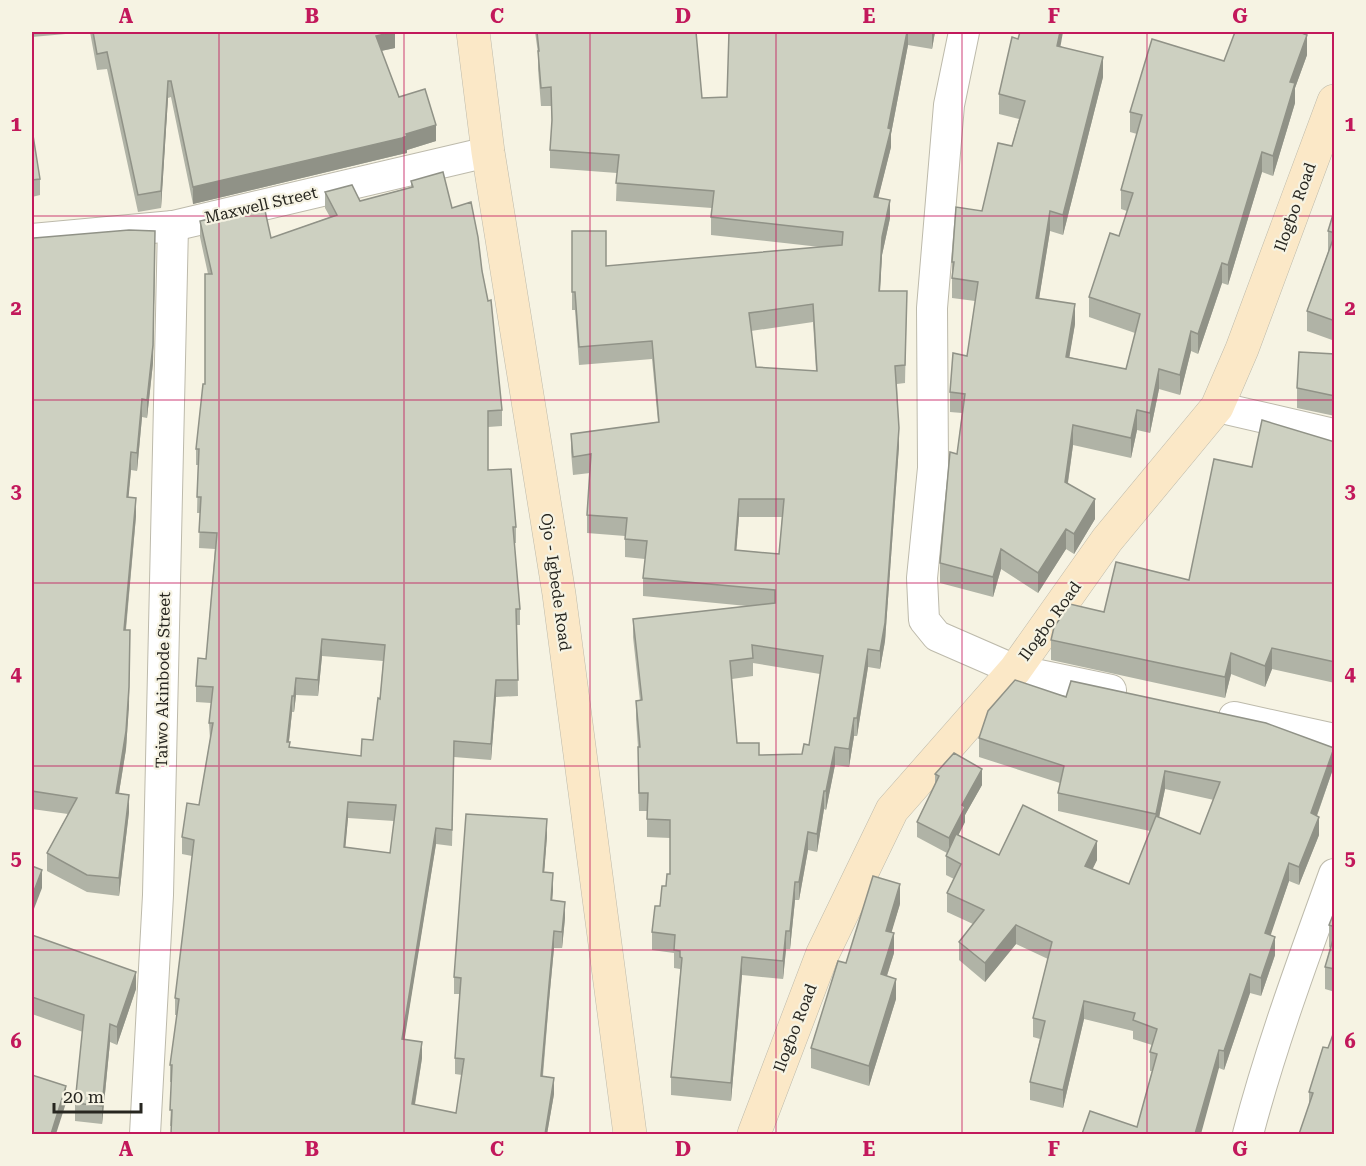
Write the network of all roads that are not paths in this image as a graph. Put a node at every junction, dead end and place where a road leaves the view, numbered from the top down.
1 (472, 32) edge
2 (964, 32) edge
3 (1335, 101) edge
4 (488, 152) junction
5 (173, 226) junction
6 (32, 239) edge
7 (1217, 407) junction
8 (1335, 434) edge
9 (1015, 670) junction
10 (1140, 697) edge
11 (1209, 712) edge
12 (1335, 739) edge
13 (1335, 874) edge
14 (145, 1134) edge
15 (630, 1134) edge
16 (754, 1134) edge
17 (1248, 1134) edge

1 - 4 main road, Ojo - Igbede Road
2 - 9 street
3 - 7 main road, Ilogbo Road
4 - 5 street, Maxwell Street
4 - 15 main road, Ojo - Igbede Road
5 - 6 street, Maxwell Street
5 - 14 street, Taiwo Akinbode Street
7 - 8 street
7 - 9 main road, Ilogbo Road
9 - 10 street
9 - 16 main road, Ilogbo Road
11 - 12 street
13 - 17 street

